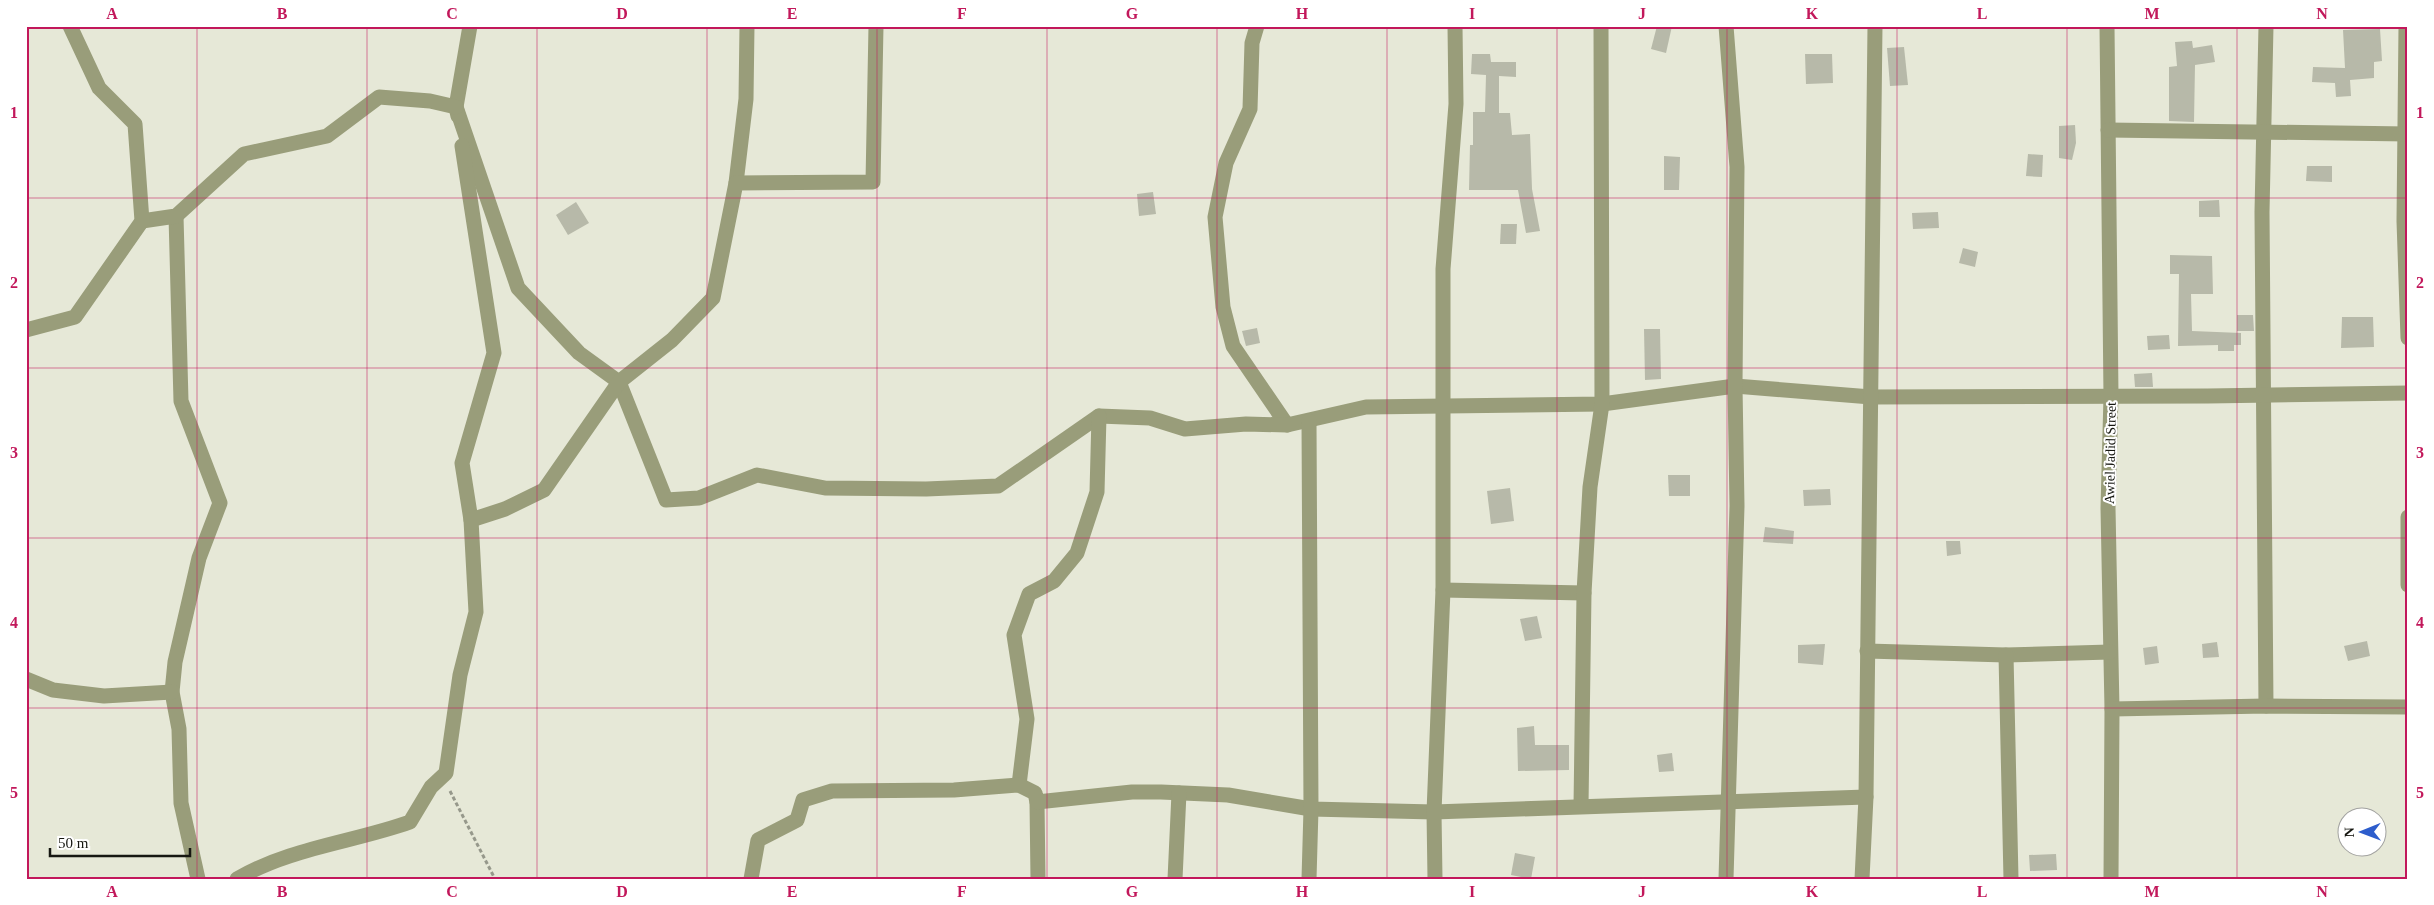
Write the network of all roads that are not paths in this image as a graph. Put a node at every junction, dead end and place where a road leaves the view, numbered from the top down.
1 (70, 26) edge
2 (470, 26) edge
3 (747, 26) edge
4 (876, 26) edge
5 (1257, 26) edge
6 (1456, 26) edge
7 (1601, 26) edge
8 (1726, 26) edge
9 (1875, 26) edge
10 (2107, 26) edge
11 (2266, 26) edge
12 (2406, 26) edge
13 (456, 107) junction
14 (2108, 130) junction
15 (2265, 132) junction
16 (2407, 134) edge
17 (736, 183) junction
18 (176, 216) junction
19 (142, 221) junction
20 (26, 330) edge
21 (2408, 338) edge
22 (619, 382) junction
23 (1734, 386) junction
24 (2408, 393) edge
25 (2265, 395) junction
26 (2111, 396) junction
27 (1871, 397) junction
28 (1602, 404) junction
29 (1444, 406) junction
30 (1099, 416) junction
31 (1309, 421) junction
32 (1287, 425) junction
33 (2408, 517) edge
34 (471, 520) junction
35 (2408, 585) edge
36 (1443, 590) junction
37 (1584, 593) junction
38 (1867, 650) junction
39 (2110, 652) junction
40 (2006, 655) junction
41 (26, 679) edge
42 (172, 692) junction
43 (2266, 706) junction
44 (2408, 707) edge
45 (2112, 709) junction
46 (1019, 785) junction
47 (1179, 793) junction
48 (1866, 797) junction
49 (1037, 802) junction
50 (1727, 803) junction
51 (1581, 806) junction
52 (1311, 809) junction
53 (1434, 812) junction
54 (198, 879) edge
55 (237, 879) edge
56 (751, 879) edge
57 (1038, 879) edge
58 (1175, 879) edge
59 (1308, 879) edge
60 (1435, 879) edge
61 (1726, 879) edge
62 (1862, 879) edge
63 (2011, 879) edge
64 (2111, 879) edge

1 - 19 street
2 - 13 street
3 - 17 street
4 - 17 street
5 - 32 street
6 - 29 street
7 - 28 street
8 - 23 street
9 - 27 street
10 - 14 street, Awiel Jadid Street
11 - 15 street
12 - 16 street
13 - 18 street
13 - 22 street
13 - 34 street
14 - 15 street
14 - 26 street, Awiel Jadid Street
15 - 16 street
15 - 25 street
16 - 21 street
17 - 22 street
18 - 19 street
18 - 42 street
19 - 20 street
22 - 30 street
22 - 34 street
23 - 27 street
23 - 28 street
23 - 50 street
24 - 25 street
25 - 26 street
25 - 43 street
26 - 27 street
26 - 39 street, Awiel Jadid Street
27 - 38 street
28 - 29 street
28 - 37 street
29 - 31 street
29 - 36 street
30 - 32 street
30 - 46 street
31 - 32 street
31 - 52 street
33 - 35 street
34 - 55 street
36 - 37 street
36 - 53 street
37 - 51 street
38 - 40 street
38 - 48 street
39 - 40 street
39 - 45 street, Awiel Jadid Street
40 - 63 street
41 - 42 street
42 - 54 street
43 - 44 street
43 - 45 street
45 - 64 street, Awiel Jadid Street
46 - 49 street
46 - 56 street
47 - 49 street
47 - 52 street
47 - 58 street
48 - 50 street
48 - 62 street
49 - 57 street
50 - 51 street
50 - 61 street
51 - 53 street
52 - 53 street
52 - 59 street
53 - 60 street

